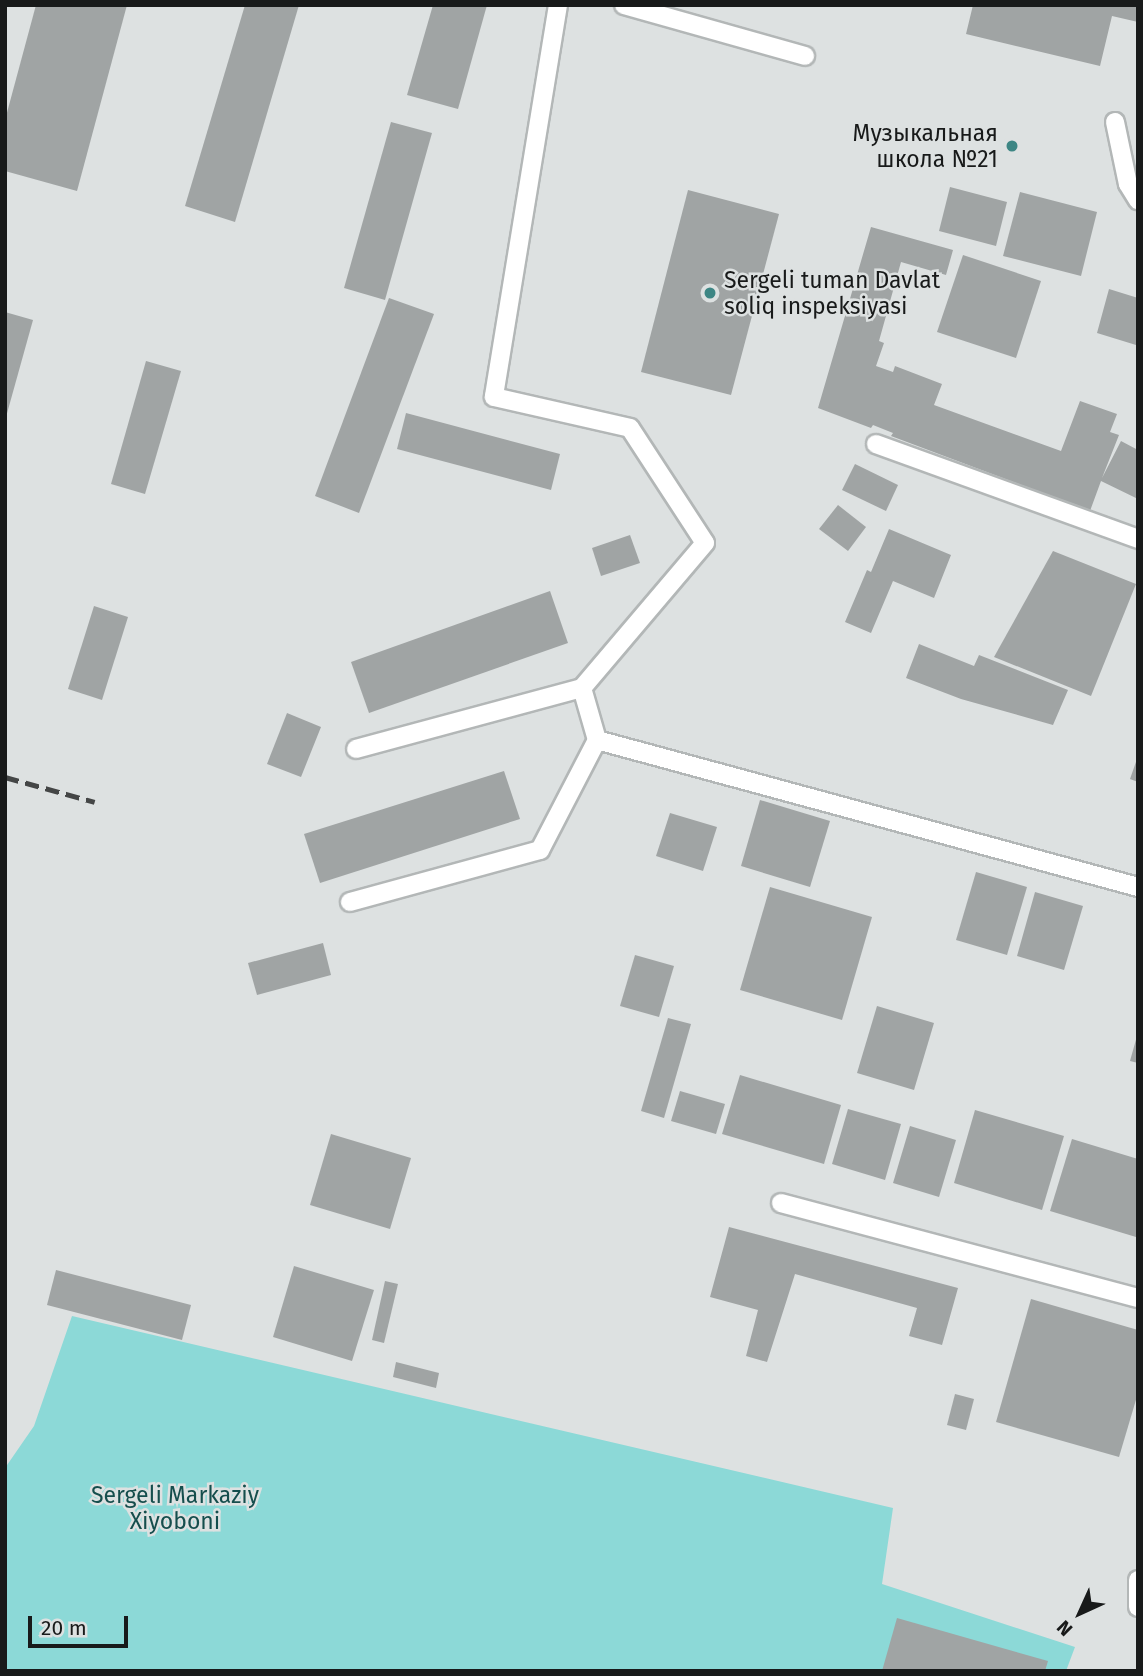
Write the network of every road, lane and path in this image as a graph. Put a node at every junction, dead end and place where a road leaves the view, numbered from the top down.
1 (558, 5) edge
2 (624, 5) edge
3 (805, 56) dead end
4 (1115, 122) dead end
5 (1138, 200) edge
6 (876, 444) dead end
7 (1138, 539) edge
8 (582, 688) junction
9 (597, 740) junction
10 (356, 749) dead end
11 (1138, 887) edge
12 (350, 902) dead end
13 (781, 1203) dead end
14 (1138, 1297) edge
15 (1138, 1580) edge
16 (1138, 1606) edge

1 - 8 lane
2 - 3 lane
4 - 5 lane
6 - 7 lane
8 - 9 lane
8 - 10 lane
9 - 11 lane
9 - 12 lane
13 - 14 lane
15 - 16 lane

